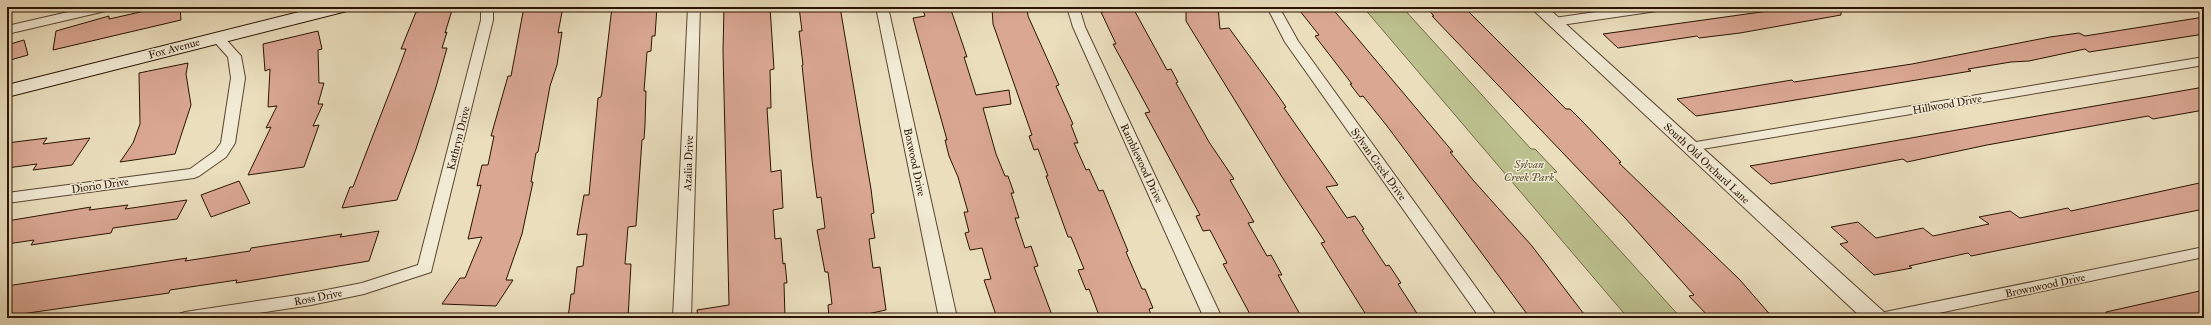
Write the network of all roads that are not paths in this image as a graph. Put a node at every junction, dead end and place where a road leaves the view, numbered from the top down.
1 (106, 7) edge
2 (341, 7) edge
3 (487, 7) edge
4 (694, 7) edge
5 (882, 7) edge
6 (1074, 7) edge
7 (1273, 7) edge
8 (1538, 7) edge
9 (1658, 7) edge
10 (1554, 22) junction
11 (7, 30) edge
12 (216, 37) junction
13 (2204, 61) edge
14 (7, 91) edge
15 (1690, 147) junction
16 (7, 198) edge
17 (2204, 252) edge
18 (425, 268) joint
19 (185, 318) edge
20 (682, 318) edge
21 (948, 318) edge
22 (1213, 318) edge
23 (1489, 318) edge
24 (1876, 318) edge
25 (1885, 318) edge

1 - 11 street
2 - 12 main road, Fox Avenue
3 - 18 street, Kathryn Drive
4 - 20 street, Azalia Drive
5 - 21 street, Boxwood Drive
6 - 22 street, Ramblewood Drive
7 - 23 street, Sylvan Creek Drive
8 - 10 street, South Old Orchard Lane
9 - 10 street
10 - 15 street, South Old Orchard Lane
12 - 14 main road, Fox Avenue
12 - 16 street, Diorio Drive
13 - 15 street, Hillwood Drive
15 - 24 street, South Old Orchard Lane
17 - 25 street, Brownwood Drive
18 - 19 street, Ross Drive

